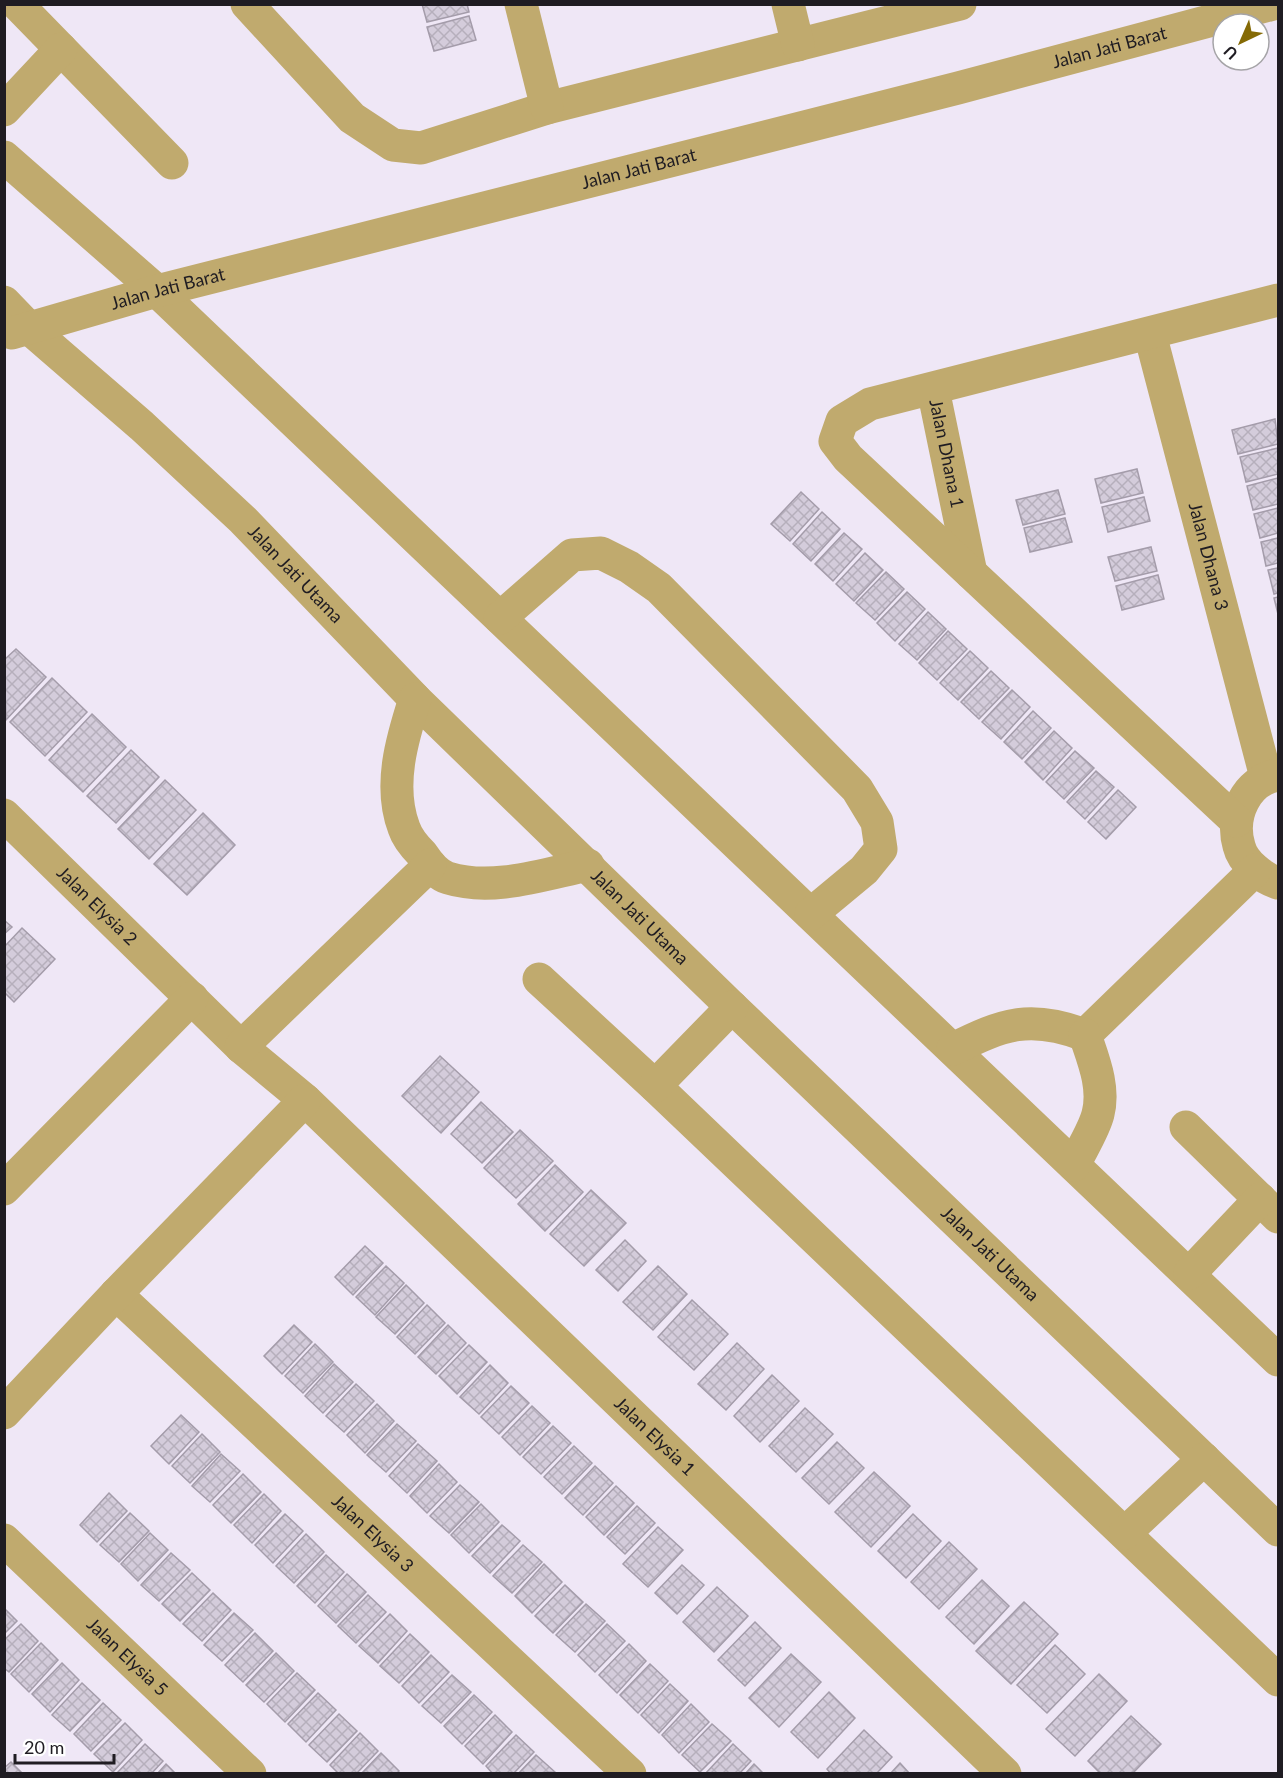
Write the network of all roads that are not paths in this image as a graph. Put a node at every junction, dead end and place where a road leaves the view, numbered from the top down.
1 (17, 4) edge
2 (247, 4) edge
3 (521, 4) edge
4 (788, 4) edge
5 (960, 4) edge
6 (1273, 4) edge
7 (798, 45) junction
8 (61, 49) junction
9 (547, 108) junction
10 (4, 110) edge
11 (4, 157) edge
12 (172, 163) dead end
13 (157, 291) junction
14 (1278, 300) edge
15 (4, 302) edge
16 (17, 332) edge
17 (1150, 334) junction
18 (933, 389) junction
19 (971, 573) junction
20 (500, 618) junction
21 (415, 699) junction
22 (1272, 776) edge
23 (4, 815) edge
24 (1236, 821) junction
25 (430, 865) junction
26 (588, 865) junction
27 (1267, 877) edge
28 (811, 914) junction
29 (539, 979) dead end
30 (192, 998) junction
31 (732, 1007) junction
32 (1085, 1035) junction
33 (241, 1047) junction
34 (953, 1049) junction
35 (655, 1086) junction
36 (304, 1100) junction
37 (1185, 1127) dead end
38 (1074, 1165) junction
39 (7, 1182) edge
40 (1269, 1208) edge
41 (1190, 1273) junction
42 (116, 1294) junction
43 (1278, 1360) edge
44 (4, 1413) edge
45 (1204, 1459) junction
46 (1278, 1530) edge
47 (1125, 1533) junction
48 (4, 1540) edge
49 (1278, 1680) edge
50 (250, 1773) edge
51 (630, 1773) edge
52 (1005, 1773) edge

1 - 8 street
2 - 9 street
3 - 9 street
4 - 7 street
5 - 7 street
6 - 13 street, Jalan Jati Barat
7 - 9 street
8 - 10 street
8 - 12 street
11 - 13 street
13 - 16 street, Jalan Jati Barat
13 - 20 street
14 - 17 street
15 - 16 street, Jalan Jati Utama
16 - 21 street, Jalan Jati Utama
17 - 18 street
17 - 22 street, Jalan Dhana 3
18 - 19 street, Jalan Dhana 1
18 - 19 street, Jalan Dhana 1
19 - 24 street, Jalan Dhana 1
20 - 28 street
20 - 28 street
21 - 25 street
21 - 26 street, Jalan Jati Utama
22 - 24 street
23 - 30 street, Jalan Elysia 2
24 - 27 street
25 - 26 street
25 - 33 street
26 - 31 street, Jalan Jati Utama
27 - 32 street
28 - 34 street
29 - 35 street
30 - 33 street, Jalan Elysia 2
30 - 39 street
31 - 35 street
31 - 45 street, Jalan Jati Utama
32 - 34 street
32 - 38 street
33 - 36 street, Jalan Elysia 1
34 - 38 street
35 - 47 street
36 - 42 street
36 - 52 street, Jalan Elysia 1
37 - 40 street
38 - 41 street
40 - 41 street
41 - 43 street
42 - 44 street
42 - 51 street, Jalan Elysia 3
45 - 46 street, Jalan Jati Utama
45 - 47 street
47 - 49 street
48 - 50 street, Jalan Elysia 5

